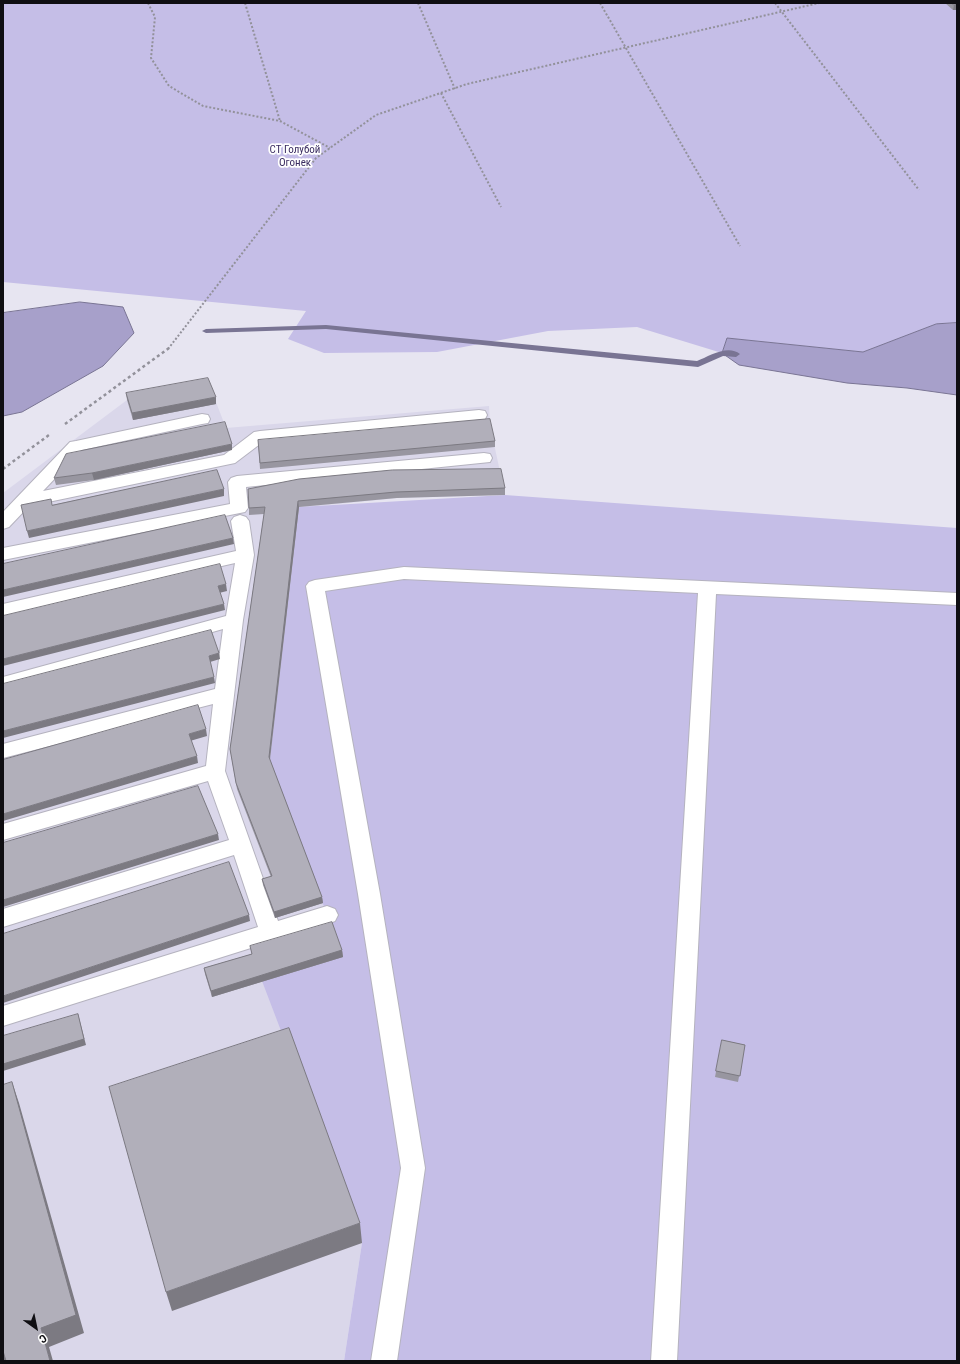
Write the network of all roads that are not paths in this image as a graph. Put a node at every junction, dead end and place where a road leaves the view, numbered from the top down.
1 (480, 415) dead end
2 (202, 419) dead end
3 (484, 458) dead end
4 (24, 501) junction
5 (240, 521) dead end
6 (3, 523) edge
7 (3, 554) edge
8 (245, 555) junction
9 (707, 588) junction
10 (957, 599) edge
11 (3, 610) edge
12 (234, 620) junction
13 (3, 684) edge
14 (224, 694) junction
15 (3, 751) edge
16 (215, 772) junction
17 (3, 832) edge
18 (241, 845) junction
19 (327, 915) dead end
20 (3, 918) edge
21 (271, 933) junction
22 (3, 1016) edge
23 (384, 1361) edge
24 (664, 1361) edge

1 - 4 lane
2 - 4 lane
3 - 7 lane
4 - 6 lane
5 - 8 lane
8 - 11 lane
8 - 12 lane
9 - 10 lane
9 - 23 lane
9 - 24 lane
12 - 13 lane
12 - 14 lane
14 - 15 lane
14 - 16 lane
16 - 17 lane
16 - 18 lane
18 - 20 lane
18 - 21 lane
19 - 21 lane
21 - 22 lane

